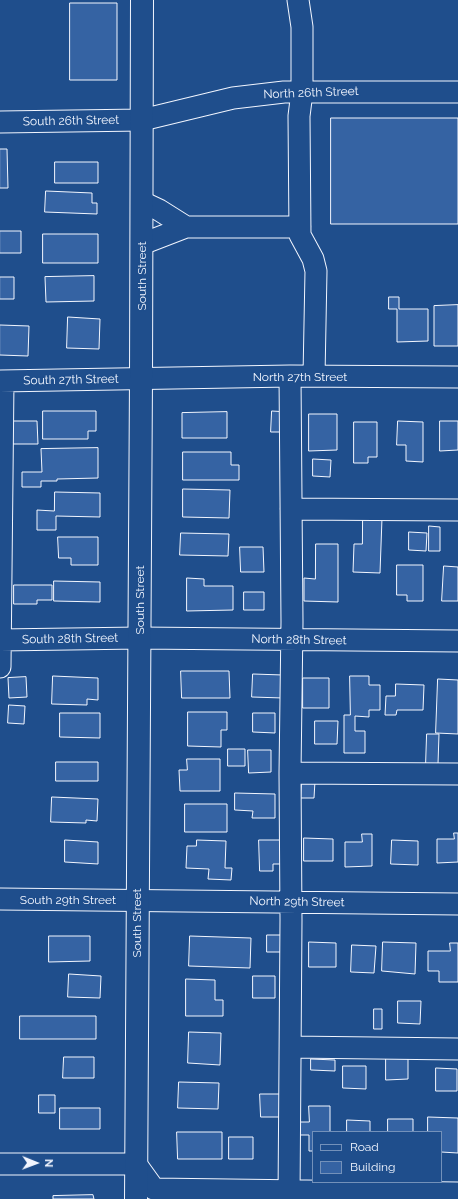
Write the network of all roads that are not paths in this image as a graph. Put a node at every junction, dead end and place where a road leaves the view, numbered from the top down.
1 (142, 0) edge
2 (298, 0) edge
3 (302, 92) junction
4 (458, 92) edge
5 (142, 120) junction
6 (0, 122) edge
7 (142, 202) junction
8 (186, 227) junction
9 (300, 227) junction
10 (142, 244) junction
11 (290, 376) junction
12 (314, 376) junction
13 (458, 377) edge
14 (141, 379) junction
15 (2, 381) edge
16 (291, 509) junction
17 (458, 510) edge
18 (1, 514) edge
19 (140, 638) junction
20 (0, 640) edge
21 (292, 640) junction
22 (458, 641) edge
23 (0, 667) edge
24 (290, 773) junction
25 (458, 774) edge
26 (0, 900) edge
27 (137, 900) junction
28 (291, 902) junction
29 (458, 904) edge
30 (291, 1047) junction
31 (458, 1049) edge
32 (0, 1164) edge
33 (136, 1164) junction
34 (458, 1193) edge
35 (289, 1195) edge
36 (136, 1199) edge

1 - 5 main road, South Street
2 - 3 street
3 - 4 street, North 26th Street
3 - 5 street, North 26th Street
3 - 9 street
5 - 6 street, South 26th Street
5 - 7 main road, South Street
7 - 8 street
7 - 10 main road, South Street
8 - 9 street
8 - 10 street
9 - 12 street
10 - 14 main road, South Street
11 - 12 street, North 27th Street
11 - 14 street, North 27th Street
11 - 16 street
12 - 13 street, North 27th Street
14 - 15 street, South 27th Street
14 - 19 main road, South Street
15 - 18 street
16 - 17 street
16 - 21 street
18 - 20 street
19 - 20 street, South 28th Street
19 - 21 street, North 28th Street
19 - 27 main road, South Street
20 - 23 street
21 - 22 street, North 28th Street
21 - 24 street
24 - 25 street
24 - 28 street
26 - 27 street, South 29th Street
27 - 28 street, North 29th Street
27 - 33 main road, South Street
28 - 29 street, North 29th Street
28 - 30 street
30 - 31 street
30 - 35 street
32 - 33 street
33 - 35 street
33 - 36 main road, South Street
34 - 35 street

